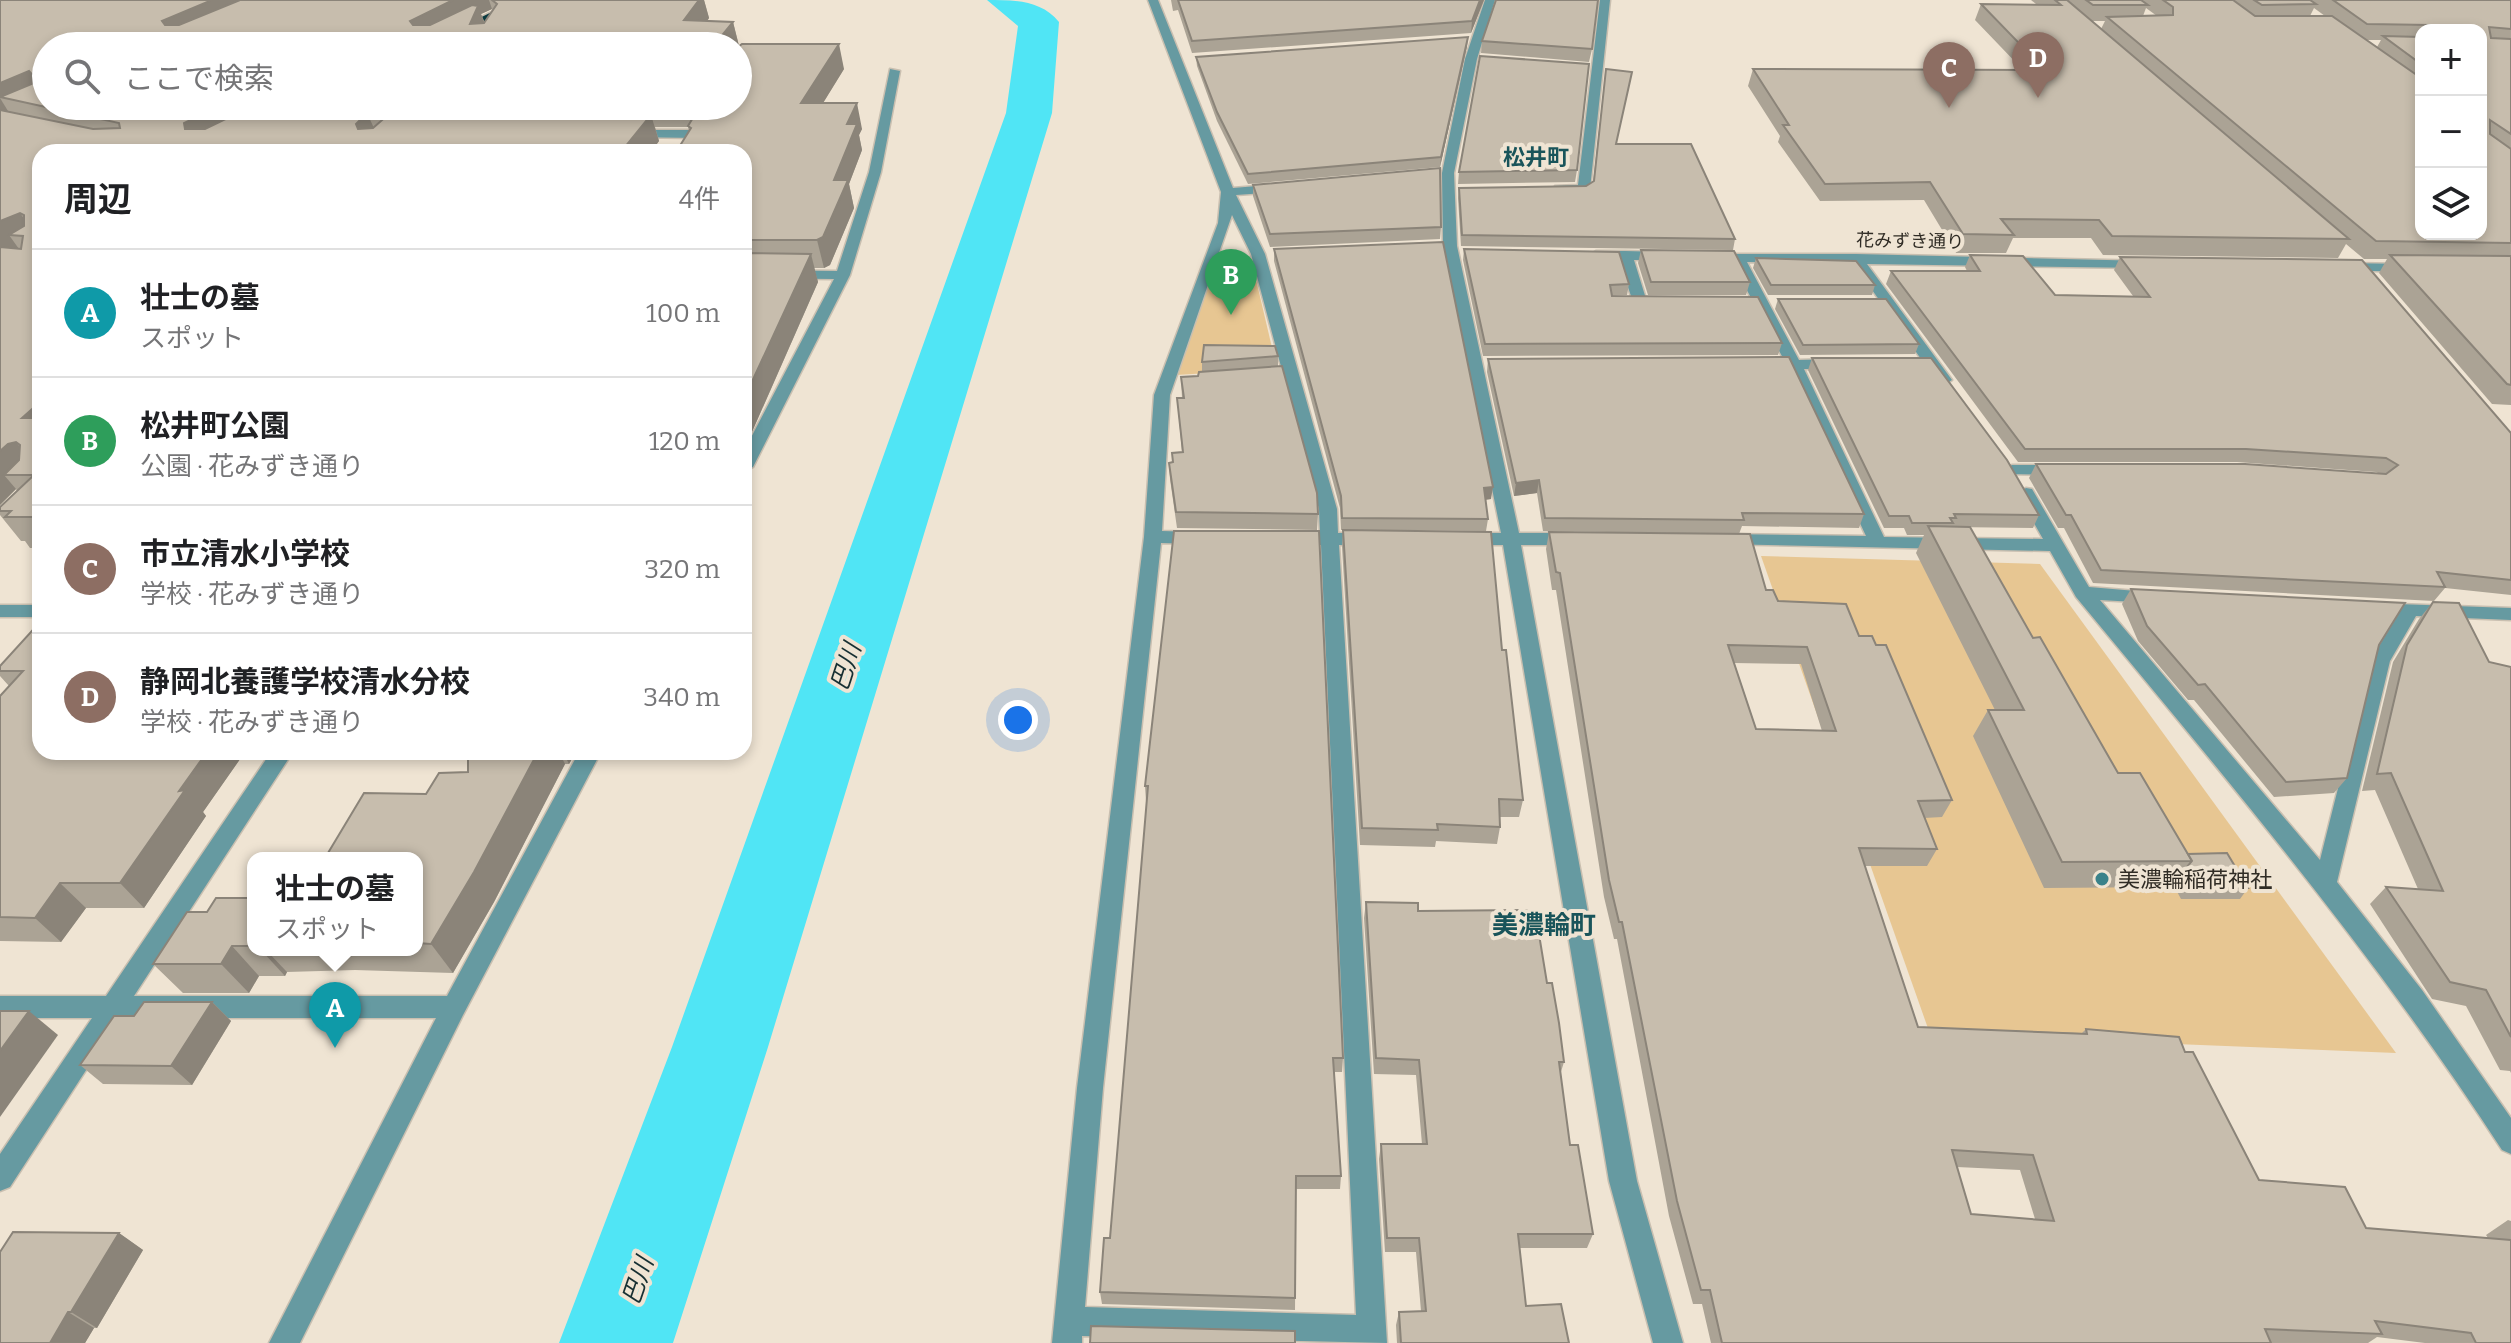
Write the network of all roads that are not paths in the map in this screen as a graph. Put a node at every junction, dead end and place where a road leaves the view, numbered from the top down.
1 (1153, 0) edge
2 (1490, 0) edge
3 (1605, 0) edge
4 (532, 3) edge
5 (479, 22) junction
6 (498, 26) junction
7 (459, 32) edge
8 (485, 32) edge
9 (1477, 39) junction
10 (1462, 40) edge
11 (1471, 59) junction
12 (1193, 60) edge
13 (1486, 60) edge
14 (1178, 61) junction
15 (1579, 68) edge
16 (1594, 69) junction
17 (894, 71) dead end
18 (274, 120) edge
19 (304, 120) edge
20 (251, 131) junction
21 (282, 131) junction
22 (619, 134) edge
23 (224, 144) edge
24 (255, 144) edge
25 (691, 144) edge
26 (1448, 173) junction
27 (1432, 174) edge
28 (1291, 187) edge
29 (1539, 189) edge
30 (1228, 192) junction
31 (2338, 248) edge
32 (1578, 255) edge
33 (1625, 255) junction
34 (1737, 257) junction
35 (1856, 258) junction
36 (2156, 264) edge
37 (2330, 267) edge
38 (2421, 268) edge
39 (2366, 273) junction
40 (752, 274) edge
41 (843, 275) junction
42 (1641, 302) edge
43 (1855, 364) edge
44 (1747, 365) edge
45 (1794, 365) junction
46 (1958, 398) edge
47 (752, 451) edge
48 (2072, 470) edge
49 (1153, 537) junction
50 (1212, 538) edge
51 (1511, 538) junction
52 (1271, 539) edge
53 (1330, 539) junction
54 (1390, 539) edge
55 (1451, 539) edge
56 (1587, 539) edge
57 (1709, 540) edge
58 (1878, 542) junction
59 (2056, 545) junction
60 (2083, 593) junction
61 (2174, 598) edge
62 (2363, 607) edge
63 (2411, 609) junction
64 (0, 611) edge
65 (32, 611) edge
66 (2511, 614) edge
67 (277, 760) edge
68 (586, 760) edge
69 (2325, 884) junction
70 (0, 1007) edge
71 (113, 1007) junction
72 (454, 1007) junction
73 (2511, 1141) edge
74 (0, 1178) edge
75 (1068, 1332) edge
76 (1371, 1337) edge
77 (284, 1343) edge
78 (1668, 1343) edge

1 - 14 street
2 - 9 street
3 - 16 street
4 - 5 highway
4 - 6 highway
5 - 6 street
5 - 7 highway
6 - 8 highway
9 - 10 street
9 - 11 street
11 - 13 street
11 - 26 street
12 - 14 street
14 - 30 street
15 - 16 street
16 - 29 street
17 - 41 street
18 - 20 highway
19 - 21 highway
20 - 21 street
20 - 23 highway
21 - 24 highway
22 - 25 street
26 - 27 street
26 - 51 street
28 - 30 street
30 - 49 street
30 - 53 street
31 - 39 street
32 - 33 street, 花みずき通り
33 - 34 street, 花みずき通り
33 - 42 street
34 - 35 street, 花みずき通り
34 - 45 street
35 - 36 street, 花みずき通り
35 - 46 street
37 - 39 street
38 - 39 street
40 - 41 street
41 - 47 street
43 - 45 street
44 - 45 street
45 - 58 street
48 - 59 street
49 - 50 street
49 - 75 street
51 - 55 street
51 - 56 street
51 - 78 street
52 - 53 street
53 - 54 street
53 - 76 street
57 - 58 street
58 - 59 street
59 - 60 street
60 - 61 street
60 - 69 street
62 - 63 street
63 - 66 street
63 - 69 street
64 - 65 street
67 - 71 street
68 - 72 street
69 - 73 street
70 - 71 street
71 - 72 street
71 - 74 street
72 - 77 street
75 - 76 street

